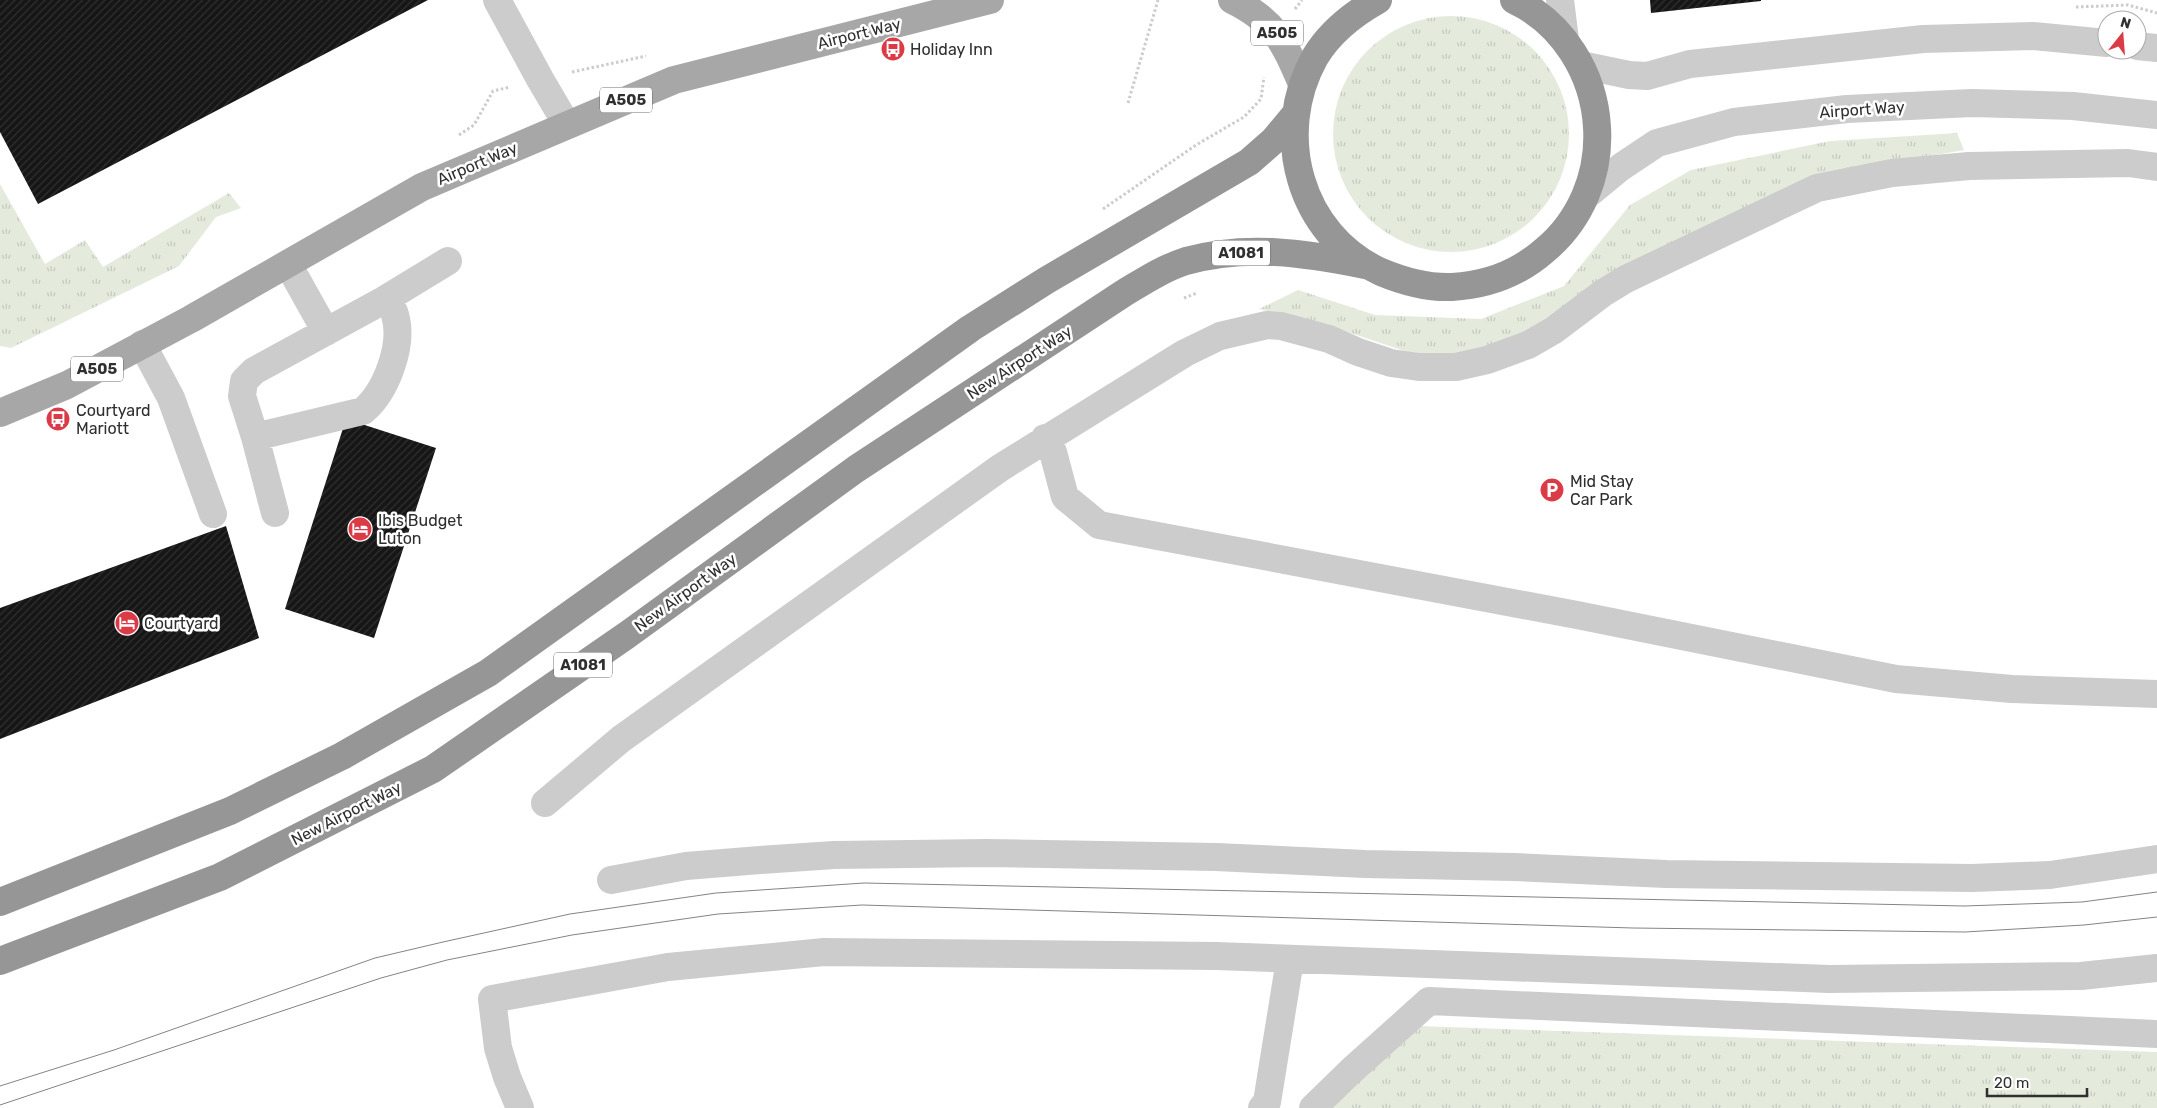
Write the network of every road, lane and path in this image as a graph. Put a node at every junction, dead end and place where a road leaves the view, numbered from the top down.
1 (497, 0) edge
2 (990, 0) edge
3 (1158, 0) edge
4 (1232, 0) edge
5 (1378, 0) edge
6 (1514, 0) edge
7 (1560, 0) edge
8 (919, 8) edge
9 (1565, 40) junction
10 (2097, 42) edge
11 (1581, 65) junction
12 (1264, 74) dead end
13 (1302, 84) junction
14 (1128, 103) dead end
15 (2157, 115) edge
16 (1294, 116) junction
17 (567, 126) junction
18 (2157, 167) edge
19 (1586, 196) junction
20 (1103, 248) junction
21 (448, 261) dead end
22 (288, 264) junction
23 (1365, 265) junction
24 (384, 300) junction
25 (326, 332) junction
26 (142, 344) junction
27 (0, 413) edge
28 (256, 437) junction
29 (1045, 438) junction
30 (275, 513) dead end
31 (213, 514) dead end
32 (2157, 694) edge
33 (545, 803) dead end
34 (2157, 859) edge
35 (611, 880) dead end
36 (0, 902) edge
37 (1290, 960) junction
38 (0, 961) edge
39 (2157, 968) edge
40 (2157, 1034) edge
41 (520, 1108) edge
42 (1262, 1108) edge
43 (1313, 1108) edge

1 - 17 street
2 - 8 main road, Airport Way / A505
3 - 14 path
4 - 13 main road, A505
5 - 13 highway
6 - 9 highway
7 - 9 street
8 - 17 main road, Airport Way / A505
9 - 11 highway
10 - 11 street
11 - 19 highway
12 - 20 path
13 - 16 highway
15 - 19 street, Airport Way
16 - 20 highway, A1081
16 - 23 highway
17 - 22 main road, Airport Way / A505
18 - 29 street
19 - 23 highway
20 - 36 highway, A1081
21 - 24 street
22 - 25 street
22 - 26 main road, Airport Way / A505
23 - 38 highway, New Airport Way / A1081
24 - 25 street
24 - 28 street
25 - 28 street
26 - 27 main road, Airport Way / A505
26 - 31 street
28 - 30 street
29 - 32 street
29 - 33 street
34 - 35 street
37 - 39 street
37 - 41 street
37 - 42 street
40 - 43 street

